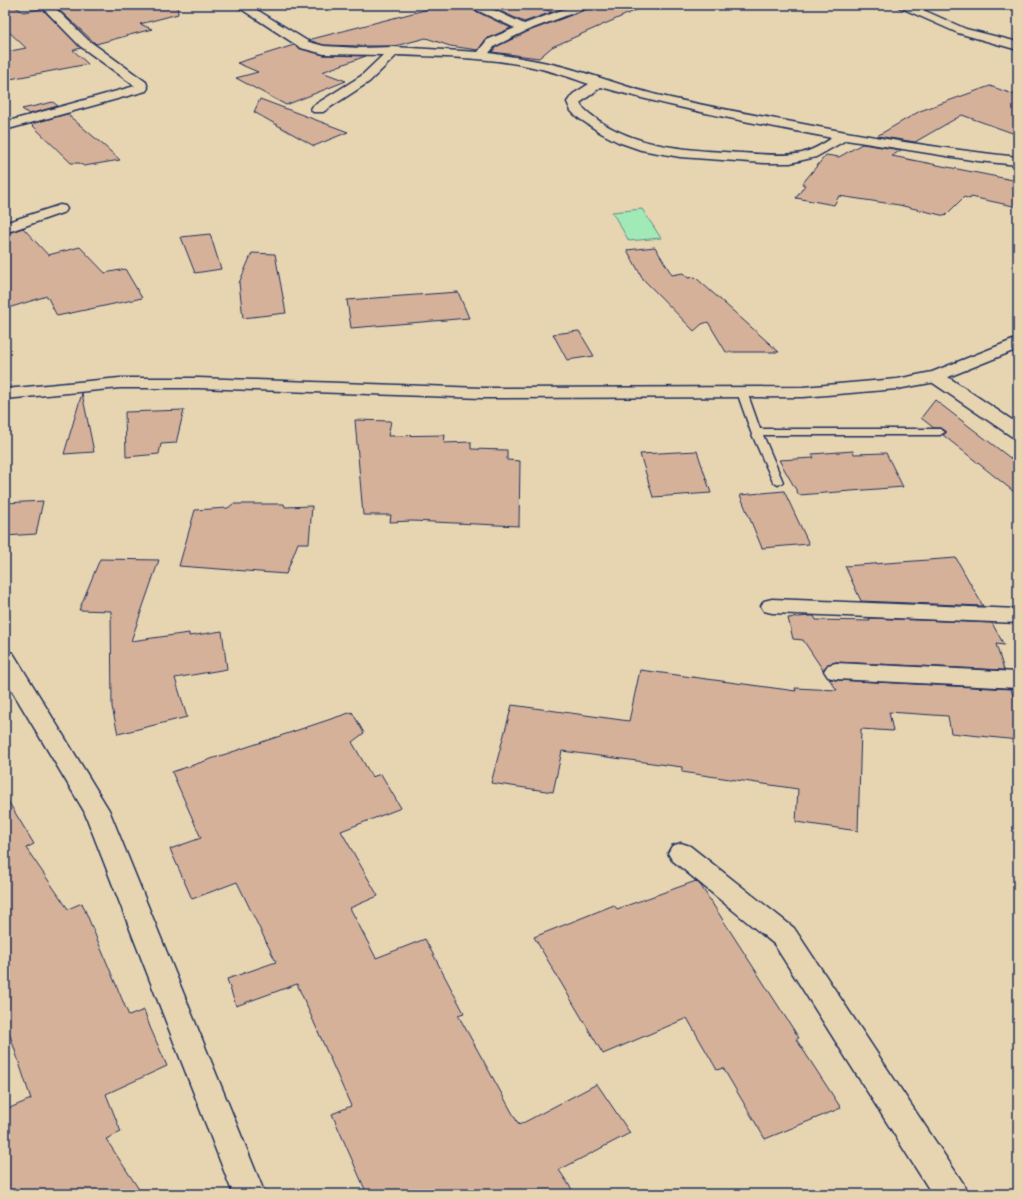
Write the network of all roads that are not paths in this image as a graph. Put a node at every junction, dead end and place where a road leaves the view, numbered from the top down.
1 (46, 5) edge
2 (241, 5) edge
3 (474, 5) edge
4 (585, 5) edge
5 (903, 5) edge
6 (524, 28) junction
7 (1018, 46) edge
8 (394, 51) junction
9 (481, 56) junction
10 (599, 83) junction
11 (318, 109) dead end
12 (5, 126) edge
13 (844, 136) junction
14 (1018, 161) edge
15 (60, 209) dead end
16 (5, 228) edge
17 (1018, 343) edge
18 (936, 377) junction
19 (742, 392) junction
20 (5, 394) edge
21 (756, 432) junction
22 (940, 432) dead end
23 (1018, 432) edge
24 (778, 482) dead end
25 (772, 606) dead end
26 (1018, 616) edge
27 (5, 659) edge
28 (836, 671) dead end
29 (1018, 680) edge
30 (681, 853) dead end
31 (249, 1194) edge
32 (951, 1194) edge

1 - 12 street
2 - 8 street
3 - 6 street
4 - 6 street
5 - 7 street
6 - 9 street
8 - 9 street
8 - 11 street
9 - 10 street
10 - 13 street
10 - 13 street
13 - 14 street
15 - 16 street
17 - 18 street
18 - 19 street
18 - 23 street
19 - 20 street
19 - 21 lane
21 - 22 lane
21 - 24 lane
25 - 26 street
27 - 31 street
28 - 29 street
30 - 32 street

